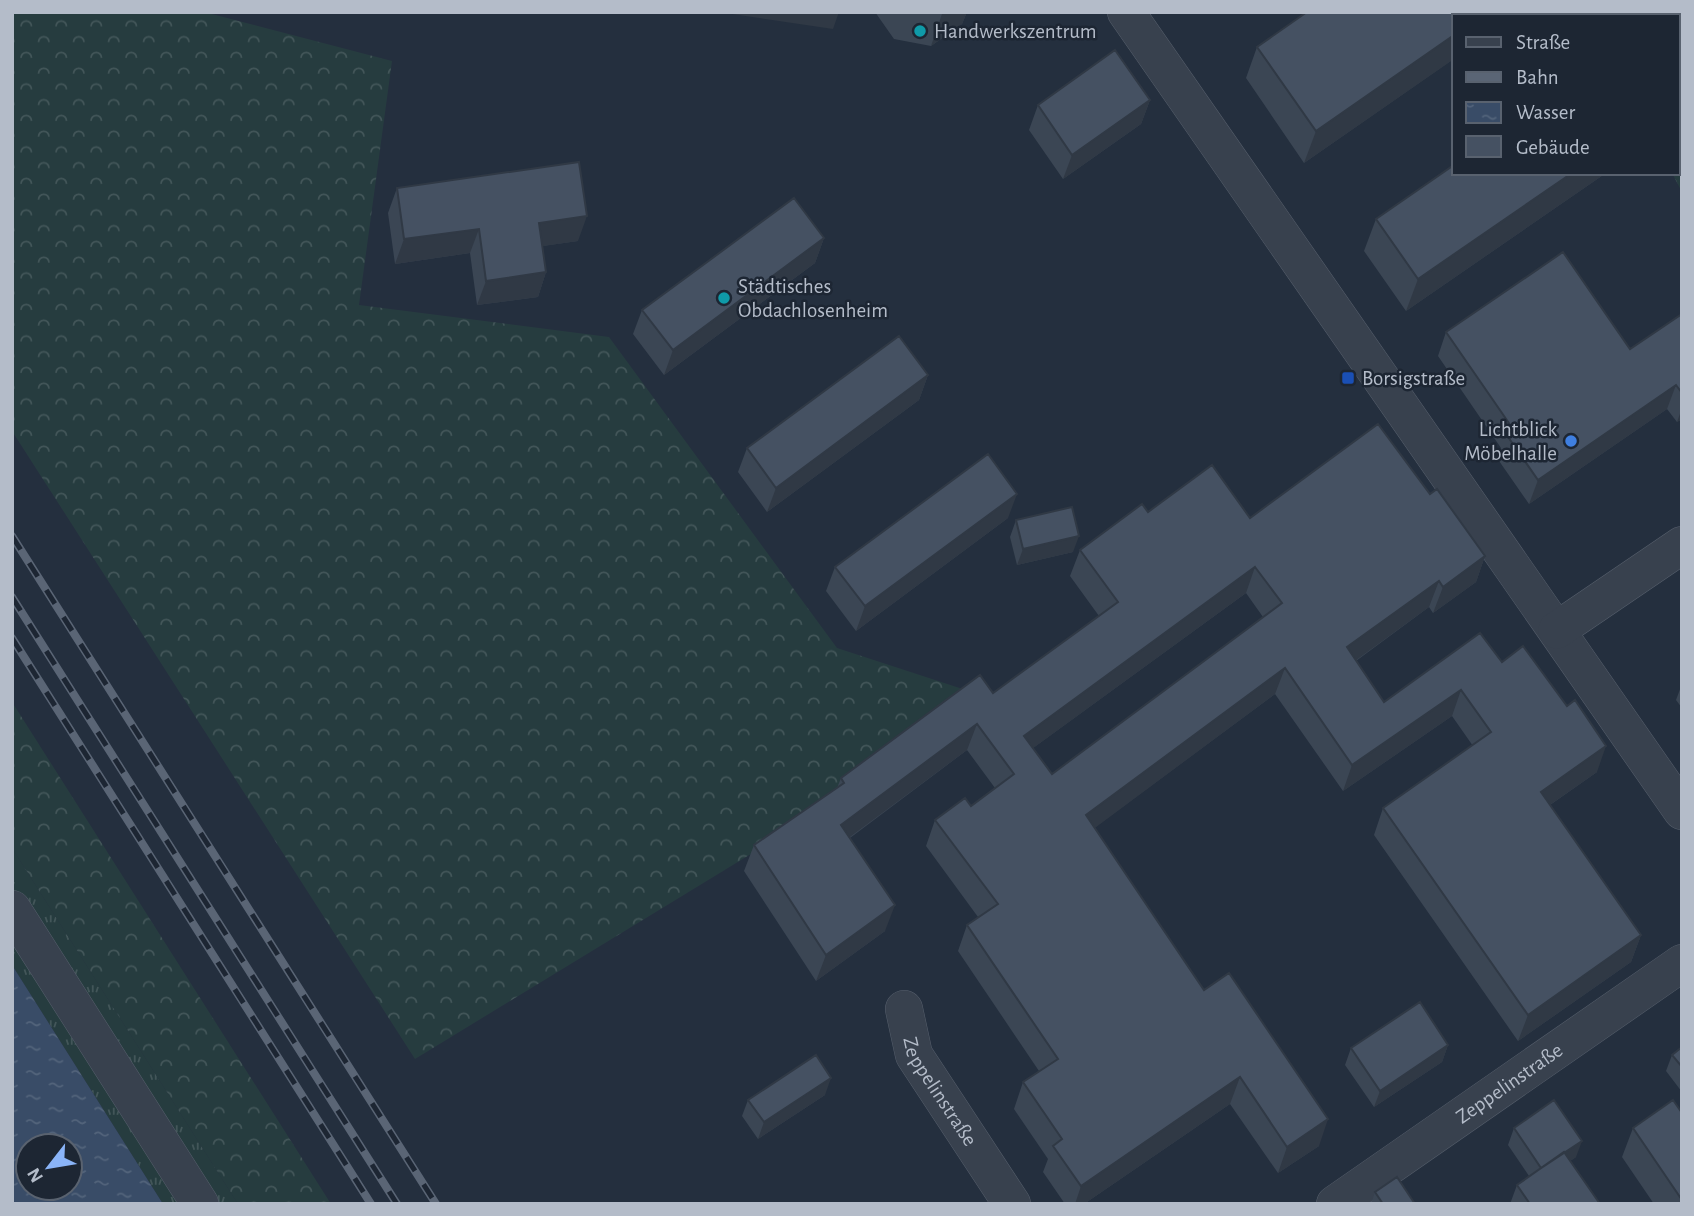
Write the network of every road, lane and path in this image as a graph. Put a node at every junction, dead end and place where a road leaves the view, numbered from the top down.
1 (1126, 12) edge
2 (1682, 545) edge
3 (1557, 630) junction
4 (1682, 811) edge
5 (12, 909) edge
6 (1682, 962) edge
7 (904, 1009) dead end
8 (200, 1204) edge
9 (1012, 1204) edge
10 (1335, 1204) edge

1 - 3 street
2 - 3 street
3 - 4 street
5 - 8 street
6 - 10 street, Zeppelinstraße
7 - 9 street, Zeppelinstraße

